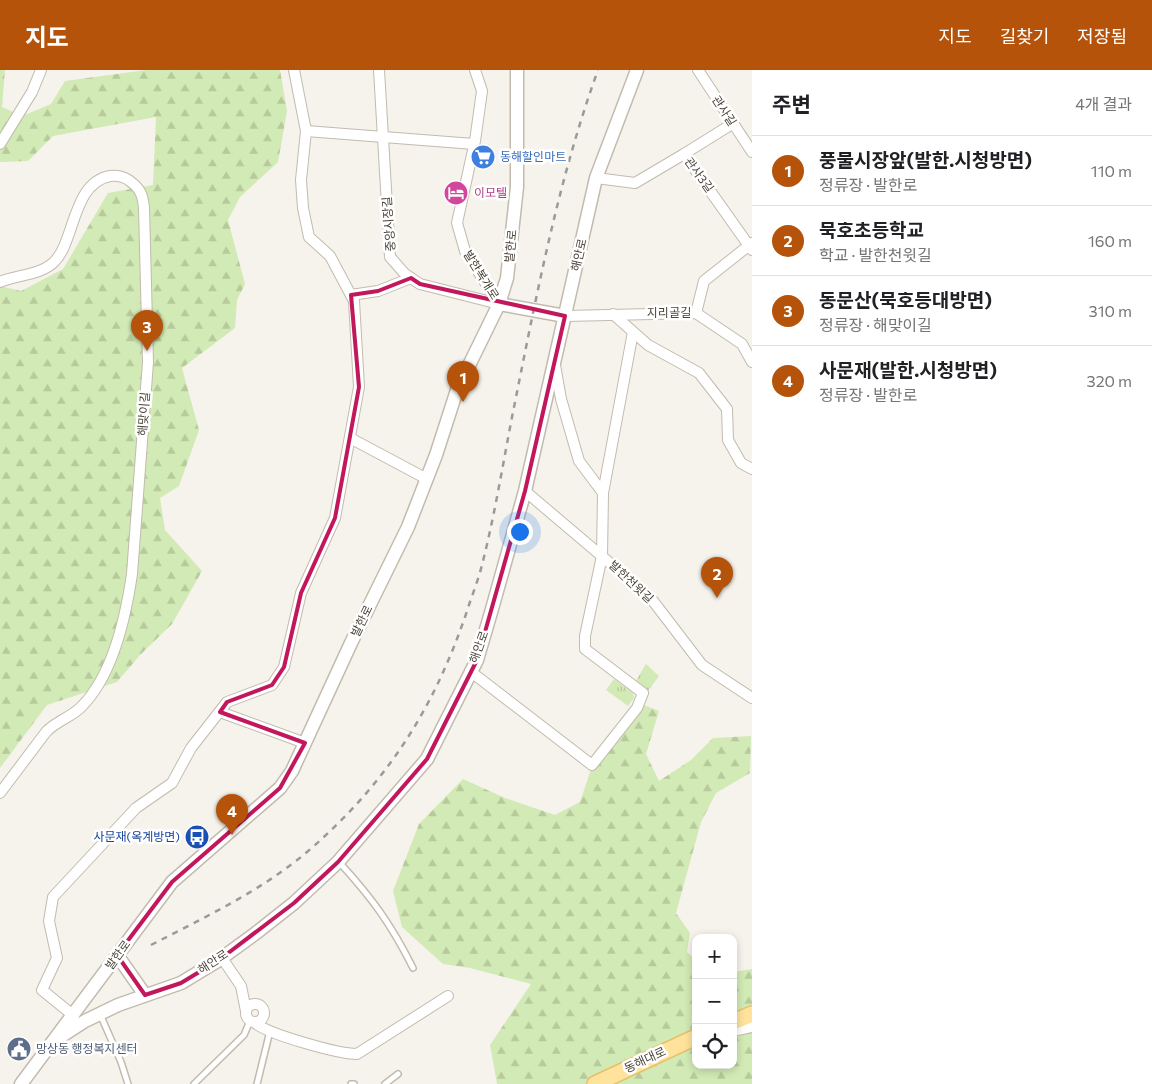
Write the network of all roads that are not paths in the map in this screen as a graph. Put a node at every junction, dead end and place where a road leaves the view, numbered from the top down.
1 (41, 70) edge
2 (294, 70) edge
3 (379, 70) edge
4 (475, 70) edge
5 (517, 70) edge
6 (637, 70) edge
7 (698, 70) edge
8 (732, 124) junction
9 (306, 131) junction
10 (383, 138) junction
11 (0, 144) edge
12 (474, 144) junction
13 (752, 152) edge
14 (684, 154) junction
15 (596, 178) junction
16 (751, 246) edge
17 (411, 278) junction
18 (0, 282) edge
19 (351, 295) junction
20 (499, 304) junction
21 (696, 313) junction
22 (613, 314) junction
23 (565, 316) junction
24 (633, 332) junction
25 (555, 361) junction
26 (752, 362) edge
27 (350, 438) junction
28 (752, 469) edge
29 (426, 479) junction
30 (525, 491) junction
31 (603, 493) junction
32 (602, 556) junction
33 (470, 671) junction
34 (752, 698) edge
35 (220, 712) junction
36 (305, 743) junction
37 (0, 793) edge
38 (338, 862) junction
39 (117, 956) junction
40 (222, 958) junction
41 (413, 968) dead end
42 (240, 986) junction
43 (145, 996) junction
44 (448, 996) dead end
45 (262, 1008) junction
46 (100, 1014) junction
47 (752, 1014) edge
48 (74, 1016) junction
49 (250, 1018) junction
50 (737, 1020) edge
51 (752, 1027) edge
52 (737, 1030) edge
53 (270, 1031) junction
54 (692, 1039) edge
55 (54, 1041) junction
56 (398, 1074) dead end
57 (22, 1084) edge
58 (128, 1084) edge
59 (194, 1084) edge
60 (257, 1084) edge
61 (384, 1084) edge
62 (596, 1084) edge

1 - 11 street
2 - 9 street
3 - 10 street, 중앙시장길
4 - 12 street, 발한복개로
5 - 20 street, 발한로
6 - 15 street, 해안로
7 - 8 street, 관사길
8 - 13 street, 관사길
8 - 14 street
9 - 10 street
9 - 19 street
10 - 12 street
10 - 17 street, 중앙시장길
12 - 20 street, 발한복개로
14 - 15 street, 관사3길
14 - 16 street, 관사3길
15 - 23 street, 해안로
16 - 21 street
17 - 19 street
17 - 20 street, 중앙시장길
18 - 37 street, 해맞이길
19 - 27 street
20 - 23 street
20 - 29 street, 발한로
21 - 22 street, 지리골길
21 - 26 street, 지리골길
22 - 23 street, 지리골길
22 - 24 street
23 - 25 street, 해안로
24 - 28 street
24 - 31 street
25 - 30 street, 해안로
25 - 31 street
27 - 29 street
27 - 35 street
29 - 36 street, 발한로
30 - 32 street, 발한천윗길
30 - 33 street, 해안로
31 - 32 street
32 - 33 street
32 - 34 street, 발한천윗길
33 - 38 street, 해안로
35 - 36 street
35 - 48 street
36 - 39 street, 발한로
38 - 40 street, 해안로
38 - 41 lane
39 - 43 street
39 - 48 street, 발한로
40 - 42 street
40 - 43 street, 해안로
42 - 45 street
42 - 49 street
43 - 46 street, 해안로
44 - 53 street
45 - 49 street
45 - 49 street
45 - 53 street
46 - 55 street, 해안로
46 - 58 lane
47 - 50 main road
48 - 55 street, 발한로
49 - 53 street
49 - 59 lane
51 - 52 street
53 - 60 lane
54 - 62 main road, 동해대로
55 - 57 street, 발한로
56 - 61 lane

